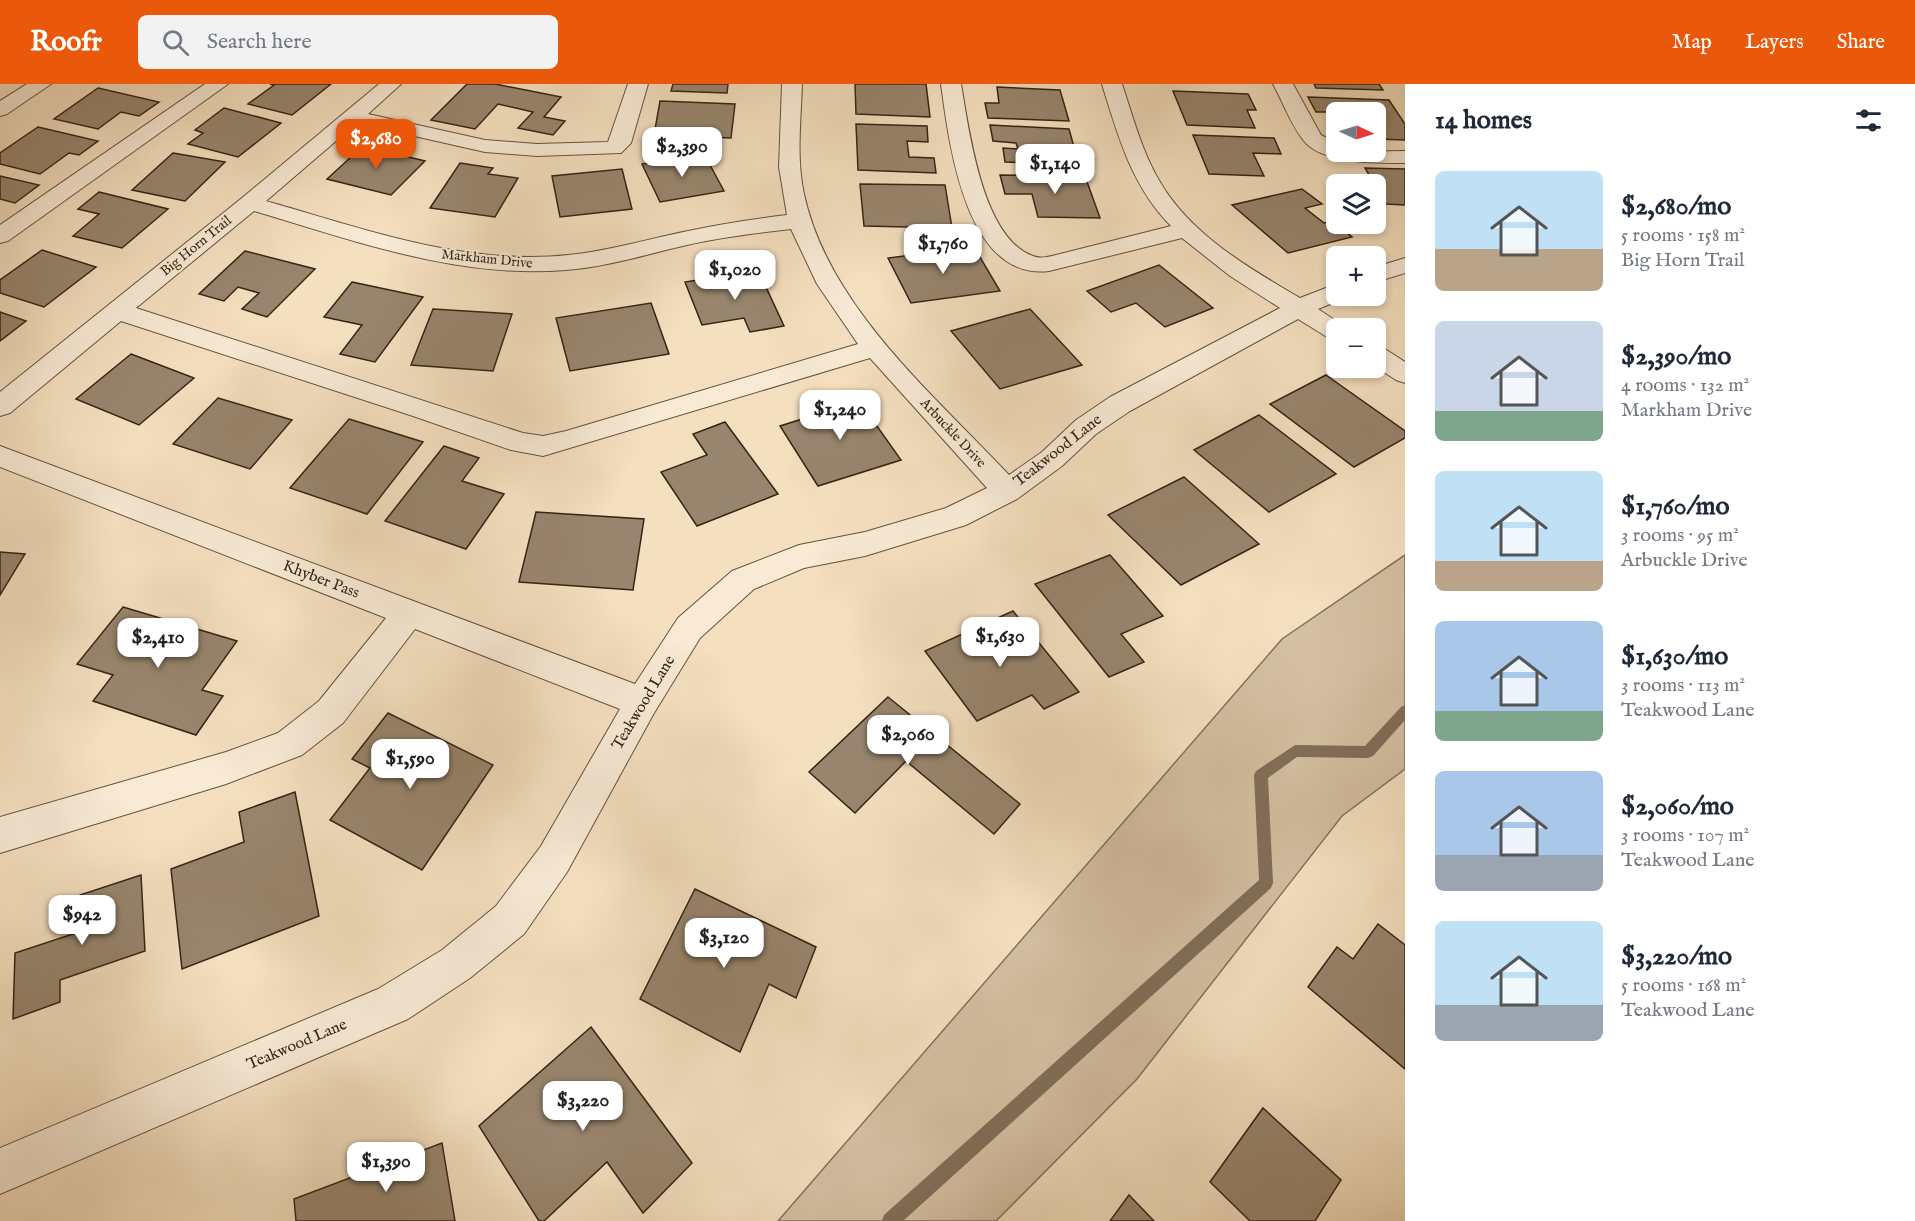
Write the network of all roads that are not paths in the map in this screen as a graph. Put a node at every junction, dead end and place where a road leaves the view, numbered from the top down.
1 (41, 84) edge
2 (218, 84) edge
3 (391, 84) edge
4 (638, 84) edge
5 (792, 84) edge
6 (951, 84) edge
7 (1112, 84) edge
8 (1283, 84) edge
9 (0, 110) edge
10 (352, 116) junction
11 (1326, 145) edge
12 (1386, 157) edge
13 (1405, 157) edge
14 (250, 203) junction
15 (800, 221) junction
16 (1187, 229) junction
17 (0, 236) edge
18 (1405, 265) edge
19 (1386, 272) edge
20 (1326, 296) edge
21 (1299, 308) junction
22 (117, 311) junction
23 (1326, 325) edge
24 (873, 348) junction
25 (1386, 362) edge
26 (1405, 374) edge
27 (0, 406) edge
28 (0, 456) edge
29 (1007, 491) junction
30 (409, 613) junction
31 (642, 702) junction
32 (0, 835) edge
33 (0, 1171) edge

1 - 9 street
2 - 17 street
3 - 10 street, Big Horn Trail
4 - 10 street
5 - 15 street, Arbuckle Drive
6 - 16 street
7 - 16 street
8 - 11 street
10 - 14 street, Big Horn Trail
12 - 13 street
14 - 15 street, Markham Drive
14 - 22 street, Big Horn Trail
15 - 24 street, Arbuckle Drive
16 - 21 street
18 - 19 street
20 - 21 street, Teakwood Lane
21 - 23 street
21 - 29 street, Teakwood Lane
22 - 24 street
22 - 27 street, Big Horn Trail
24 - 29 street, Arbuckle Drive
25 - 26 street
28 - 30 street, Khyber Pass
29 - 31 street, Teakwood Lane
30 - 31 street, Khyber Pass
30 - 32 street
31 - 33 street, Teakwood Lane

